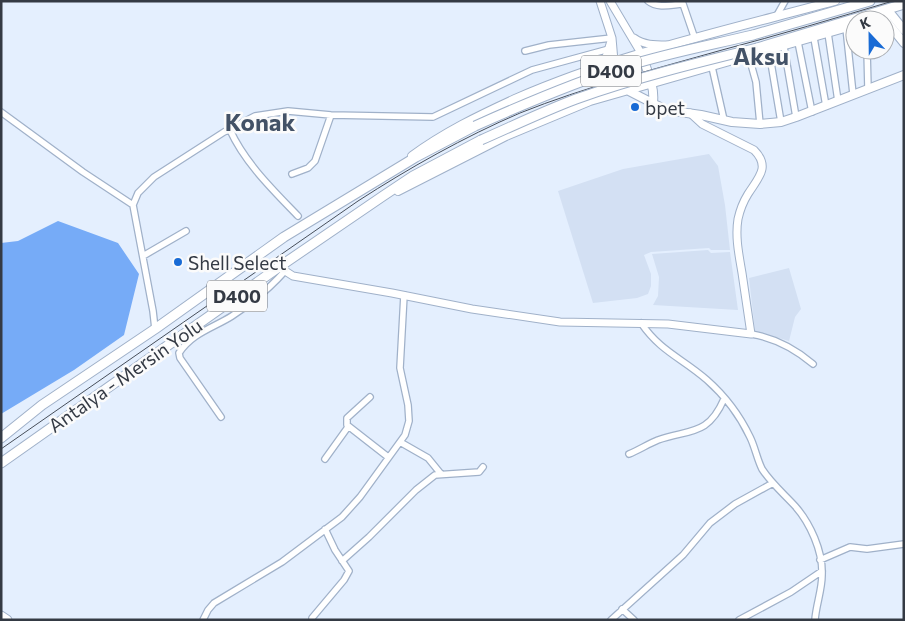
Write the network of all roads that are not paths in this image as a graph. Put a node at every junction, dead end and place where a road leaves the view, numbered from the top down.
1 (600, 1) edge
2 (610, 1) edge
3 (648, 1) edge
4 (786, 1) edge
5 (835, 1) edge
6 (870, 1) edge
7 (682, 2) edge
8 (904, 5) edge
9 (776, 17) junction
10 (845, 28) edge
11 (895, 29) edge
12 (828, 33) junction
13 (632, 36) junction
14 (612, 38) junction
15 (814, 38) junction
16 (695, 39) junction
17 (798, 42) junction
18 (904, 43) edge
19 (674, 45) junction
20 (784, 46) junction
21 (609, 49) junction
22 (525, 51) dead end
23 (769, 51) junction
24 (641, 53) junction
25 (749, 57) junction
26 (849, 60) edge
27 (867, 60) edge
28 (614, 61) junction
29 (598, 66) junction
30 (712, 67) junction
31 (904, 76) edge
32 (651, 84) junction
33 (868, 89) junction
34 (627, 90) junction
35 (853, 94) junction
36 (838, 101) junction
37 (653, 102) junction
38 (826, 106) junction
39 (1, 112) edge
40 (812, 112) junction
41 (690, 113) junction
42 (331, 114) junction
43 (796, 118) junction
44 (724, 120) junction
45 (781, 122) junction
46 (760, 124) junction
47 (230, 130) junction
48 (292, 174) dead end
49 (387, 174) junction
50 (133, 205) junction
51 (298, 216) dead end
52 (349, 219) junction
53 (186, 231) dead end
54 (143, 256) junction
55 (282, 269) junction
56 (404, 295) junction
57 (641, 323) junction
58 (155, 329) junction
59 (751, 334) junction
60 (813, 364) dead end
61 (370, 397) dead end
62 (724, 399) junction
63 (42, 405) junction
64 (221, 417) dead end
65 (348, 427) junction
66 (1, 430) edge
67 (1, 438) edge
68 (400, 442) junction
69 (629, 454) dead end
70 (388, 457) junction
71 (325, 458) dead end
72 (1, 465) edge
73 (483, 467) dead end
74 (441, 474) junction
75 (773, 483) junction
76 (325, 529) junction
77 (904, 544) edge
78 (820, 560) junction
79 (342, 562) junction
80 (822, 570) junction
81 (622, 609) junction
82 (1, 616) edge
83 (7, 620) edge
84 (203, 620) edge
85 (312, 620) edge
86 (611, 620) edge
87 (634, 620) edge
88 (739, 620) edge
89 (815, 620) edge

1 - 14 street
2 - 13 street
3 - 7 street
4 - 9 street
5 - 9 main road
6 - 49 highway, Antalya - Mersin Yolu / D400, bridge
7 - 16 street
8 - 52 highway, Antalya - Mersin Yolu / D400, bridge
9 - 16 main road
10 - 12 main road
11 - 18 main road
12 - 15 main road
12 - 36 street
13 - 19 street
13 - 24 street
14 - 21 street
14 - 22 street
14 - 28 street
15 - 17 main road
15 - 38 street
16 - 19 main road
17 - 20 main road
17 - 40 street
19 - 24 main road
20 - 23 main road
20 - 43 street
21 - 29 street
21 - 42 street
23 - 25 main road
23 - 45 street
24 - 28 main road
24 - 32 main road
25 - 30 main road
25 - 46 street
26 - 35 street
27 - 33 street
28 - 29 main road
28 - 34 main road
29 - 49 main road
30 - 32 main road
30 - 44 street
31 - 33 main road
32 - 34 main road
32 - 37 main road
33 - 35 main road
34 - 37 main road
34 - 52 main road
35 - 36 main road
36 - 38 main road
37 - 41 main road
38 - 40 main road
39 - 50 street
40 - 43 main road
41 - 44 main road
41 - 59 street
42 - 47 street
42 - 48 street
43 - 45 main road
44 - 46 main road
45 - 46 main road
47 - 50 street
47 - 51 street
49 - 58 highway, Antalya - Mersin Yolu / D400
50 - 54 street
52 - 55 highway, Antalya - Mersin Yolu / D400
53 - 54 street
54 - 58 street
55 - 56 street
55 - 64 street
55 - 72 highway, Antalya - Mersin Yolu / D400
56 - 57 street
56 - 68 street
57 - 59 street
57 - 62 street
58 - 63 highway, Antalya - Mersin Yolu / D400
59 - 60 street
61 - 65 street
62 - 69 street
62 - 75 street
63 - 66 highway
63 - 67 highway, Antalya - Mersin Yolu / D400
65 - 70 street
65 - 71 street
68 - 70 street
68 - 74 street
70 - 76 street
73 - 74 street
74 - 79 street
75 - 78 street
75 - 81 street
76 - 79 street
76 - 84 street
77 - 78 street
78 - 80 street
79 - 85 street
80 - 88 street
80 - 89 street
81 - 86 street
81 - 87 street
82 - 83 highway

